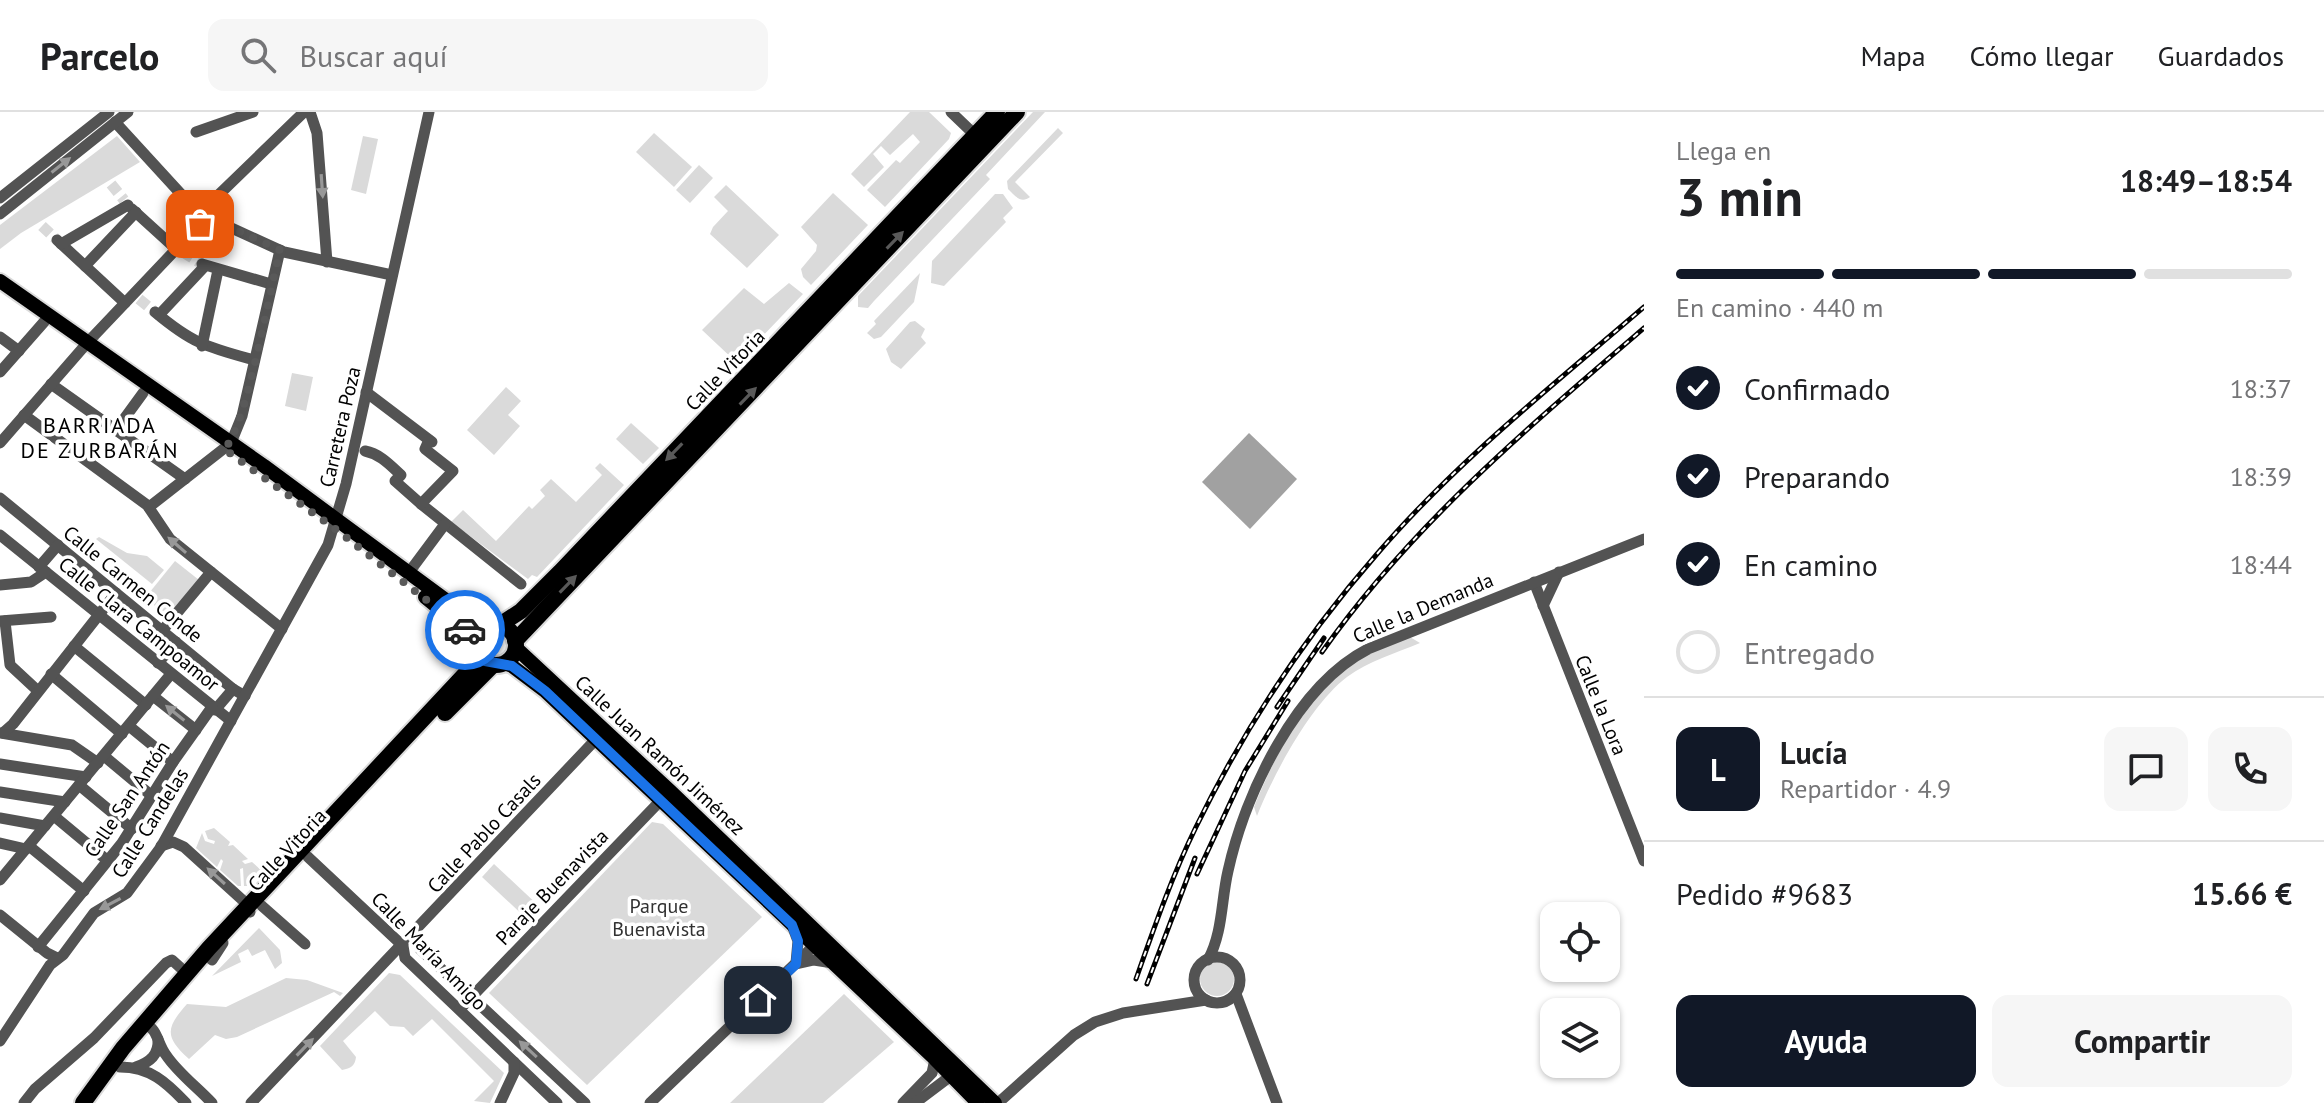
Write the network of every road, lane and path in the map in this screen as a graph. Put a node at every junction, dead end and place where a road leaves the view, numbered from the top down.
1 (128, 112) edge
2 (253, 112) edge
3 (307, 112) edge
4 (429, 112) edge
5 (951, 112) edge
6 (997, 112) edge
7 (1017, 112) edge
8 (112, 117) edge
9 (999, 131) junction
10 (196, 132) dead end
11 (975, 135) junction
12 (0, 198) edge
13 (130, 206) junction
14 (924, 210) junction
15 (0, 214) edge
16 (206, 214) junction
17 (179, 250) junction
18 (280, 250) junction
19 (327, 262) junction
20 (85, 266) junction
21 (218, 270) junction
22 (392, 275) junction
23 (0, 281) edge
24 (271, 284) junction
25 (0, 291) edge
26 (133, 298) junction
27 (44, 322) junction
28 (0, 337) edge
29 (85, 346) junction
30 (202, 346) junction
31 (19, 351) junction
32 (254, 360) junction
33 (0, 372) edge
34 (51, 384) junction
35 (366, 392) junction
36 (143, 393) junction
37 (24, 415) junction
38 (116, 430) junction
39 (0, 443) edge
40 (227, 446) junction
41 (365, 451) dead end
42 (185, 479) junction
43 (0, 498) edge
44 (421, 504) junction
45 (149, 507) junction
46 (335, 523) junction
47 (445, 524) junction
48 (0, 535) edge
49 (1644, 539) edge
50 (58, 545) junction
51 (413, 567) dead end
52 (43, 569) junction
53 (211, 572) junction
54 (1559, 572) junction
55 (1534, 582) junction
56 (521, 584) dead end
57 (0, 585) edge
58 (1512, 591) junction
59 (116, 593) junction
60 (1543, 606) junction
61 (99, 615) junction
62 (51, 617) dead end
63 (2, 621) edge
64 (493, 626) junction
65 (282, 629) junction
66 (162, 631) junction
67 (176, 642) junction
68 (516, 644) junction
69 (74, 646) junction
70 (488, 657) junction
71 (4, 659) edge
72 (158, 663) junction
73 (51, 674) junction
74 (171, 674) junction
75 (233, 689) junction
76 (38, 691) junction
77 (245, 696) junction
78 (150, 701) junction
79 (214, 709) junction
80 (229, 725) junction
81 (126, 730) junction
82 (196, 730) junction
83 (1, 733) edge
84 (599, 733) junction
85 (101, 759) junction
86 (173, 762) junction
87 (0, 764) edge
88 (82, 781) junction
89 (0, 792) edge
90 (666, 795) junction
91 (152, 796) junction
92 (65, 802) junction
93 (182, 810) junction
94 (0, 818) edge
95 (50, 821) junction
96 (132, 829) junction
97 (0, 843) edge
98 (161, 847) junction
99 (184, 847) junction
100 (28, 848) junction
101 (308, 857) junction
102 (108, 861) junction
103 (1644, 861) edge
104 (0, 880) edge
105 (84, 891) junction
106 (771, 896) junction
107 (255, 905) junction
108 (0, 915) edge
109 (792, 925) junction
110 (415, 933) junction
111 (1219, 934) junction
112 (819, 941) junction
113 (305, 944) dead end
114 (403, 946) junction
115 (38, 947) junction
116 (57, 958) junction
117 (405, 958) junction
118 (1208, 960) junction
119 (1227, 960) junction
120 (386, 962) junction
121 (833, 963) junction
122 (796, 964) junction
123 (183, 970) dead end
124 (39, 979) junction
125 (1195, 984) junction
126 (866, 986) junction
127 (1236, 994) junction
128 (472, 996) junction
129 (1206, 1000) junction
130 (1221, 1003) junction
131 (1178, 1004) junction
132 (460, 1009) junction
133 (1243, 1018) junction
134 (151, 1030) junction
135 (0, 1041) edge
136 (935, 1059) junction
137 (514, 1062) junction
138 (128, 1067) junction
139 (952, 1075) junction
140 (529, 1076) junction
141 (512, 1079) junction
142 (191, 1082) junction
143 (182, 1099) edge
144 (1001, 1101) edge
145 (24, 1103) edge
146 (83, 1103) edge
147 (93, 1103) edge
148 (212, 1103) edge
149 (251, 1103) edge
150 (500, 1103) edge
151 (557, 1103) edge
152 (585, 1103) edge
153 (650, 1103) edge
154 (903, 1103) edge
155 (915, 1103) edge
156 (978, 1103) edge
157 (986, 1103) edge
158 (1277, 1103) edge

1 - 8 street
2 - 10 street
3 - 16 street
3 -> 19 street
4 - 22 street, Carretera Poza
5 - 11 street
6 - 11 highway, Calle Vitoria
7 - 9 highway, Calle Vitoria
8 - 12 street
15 -> 8 street
8 - 16 street
9 - 11 highway
9 - 14 highway, Calle Vitoria
11 - 14 street, Calle Vitoria
11 -> 64 highway, Calle Vitoria
13 - 17 street
13 - 20 street
13 - 20 street
68 -> 14 highway, Calle Vitoria
16 - 17 street
16 - 18 street
17 - 26 street
18 - 19 street
18 - 24 street
19 - 22 street
20 - 26 street
21 - 24 street
21 - 30 street
21 - 30 street
22 - 35 street, Carretera Poza
23 - 29 main road
24 - 32 street
25 - 27 main road
26 - 29 street
27 - 29 main road
27 - 31 street
28 - 31 street
29 - 34 street
29 - 36 main road
29 - 40 main road
30 - 32 street
31 - 33 street
32 - 40 street
34 - 37 street
34 - 38 street
35 - 44 street
35 - 46 street, Carretera Poza
36 - 38 street
36 - 40 main road
37 - 39 street
37 - 45 street
38 - 42 street
40 - 42 street
40 - 46 main road
41 - 44 street
42 - 45 street
43 - 50 street, Calle Carmen Conde
44 - 47 street
53 -> 45 street
46 - 64 main road
46 - 65 street, Carretera Poza
46 - 70 main road, Calle Juan Ramón Jiménez
47 - 51 street
47 - 56 street
48 - 52 street, Calle Clara Campoamor
49 - 54 street, Calle la Demanda
50 - 52 street, Calle Clara Campoamor
50 - 59 street, Calle Carmen Conde
52 - 57 street
52 - 61 street, Calle Clara Campoamor
53 - 65 street
53 - 66 street
54 - 55 street, Calle la Demanda
54 - 60 street
55 - 58 street, Calle la Demanda
55 - 60 street, Calle la Lora
58 - 60 street
58 - 111 street, Calle la Demanda
59 - 61 street
59 - 66 street, Calle Carmen Conde
60 - 103 street, Calle la Lora
61 - 69 street
61 - 72 street, Calle Clara Campoamor
62 - 63 street
63 - 71 street
64 - 68 highway
64 - 70 highway
65 - 77 street, Carretera Poza
66 - 67 street, Calle Carmen Conde
67 - 72 street
67 - 75 street, Calle Carmen Conde
68 - 70 highway
68 - 84 main road, Calle Juan Ramón Jiménez
69 - 73 street
69 - 78 street
70 - 84 main road, Calle Juan Ramón Jiménez
70 - 101 highway, Calle Vitoria
70 - 107 highway, Calle Vitoria
71 - 76 street
72 - 74 street, Calle Clara Campoamor
73 - 76 street
73 - 81 street
74 - 78 street
74 - 79 street, Calle Clara Campoamor
75 - 77 street, Calle Carmen Conde
75 - 79 street, Calle Clara Campoamor
76 - 83 street
77 - 80 street, Carretera Poza
78 - 81 street
82 -> 78 street
79 - 80 street, Calle Clara Campoamor
79 - 82 street, Calle San Antón
80 - 93 street, Calle Candelas
81 - 85 street
81 - 86 street
82 - 86 street, Calle San Antón
83 - 85 street
84 - 90 main road, Calle Juan Ramón Jiménez
84 - 110 street, Calle Pablo Casals
85 - 88 street
85 - 91 street
86 - 91 street, Calle San Antón
87 - 88 street
88 - 92 street
88 - 96 street
89 - 92 street
90 - 106 main road, Calle Juan Ramón Jiménez
90 - 128 street, Paraje Buenavista
91 - 96 street, Calle San Antón
92 - 95 street
93 - 98 street, Calle Candelas
93 - 99 street
94 - 95 street
95 - 100 street
95 - 102 street
96 - 102 street, Calle San Antón
97 - 100 street
98 - 99 street
98 -> 116 street, Calle Candelas
107 -> 99 street
100 - 104 street
100 - 105 street
101 - 107 highway, Calle Vitoria
101 - 114 street, Calle María Amigo
102 - 105 street, Calle San Antón
105 - 115 street, Calle San Antón
106 - 109 main road, Calle Juan Ramón Jiménez
106 - 112 main road, Calle Juan Ramón Jiménez
107 - 113 street
107 - 134 highway, Calle Vitoria
107 - 134 highway, Calle Vitoria
108 - 115 street
109 - 112 main road, Calle Juan Ramón Jiménez
109 - 122 street
110 - 114 street, Calle Pablo Casals
110 - 128 street, Calle María Amigo
111 - 118 street, Calle la Demanda
111 - 119 street, Calle la Demanda
112 - 121 main road, Calle Juan Ramón Jiménez
112 - 122 street
112 - 126 main road, Calle Juan Ramón Jiménez
114 - 117 street, Calle María Amigo
114 - 120 street, Calle Pablo Casals
115 - 116 street
115 - 124 street
116 - 124 street, Calle Candelas
117 - 120 street
117 - 132 street, Calle María Amigo
118 - 119 street
118 - 125 street
119 - 127 street
149 -> 120 street, Calle Pablo Casals
121 - 122 street
121 - 126 main road, Calle Juan Ramón Jiménez
122 - 153 street
123 - 145 street
124 - 135 street, Calle Candelas
125 - 129 street
125 - 131 street
126 - 136 main road, Calle Juan Ramón Jiménez
126 - 144 main road, Calle Juan Ramón Jiménez
127 - 130 street
127 - 133 street
128 - 132 street, Paraje Buenavista
152 -> 128 street, Calle María Amigo
129 - 130 street
129 - 131 street
130 - 133 street
131 - 144 street
132 - 137 street, Calle María Amigo
133 - 158 street
134 - 138 highway, Calle Vitoria
134 - 142 street
134 - 146 highway, Calle Vitoria
136 - 139 main road, Calle Juan Ramón Jiménez
136 - 154 street
137 - 140 street, Calle María Amigo
137 - 141 street
138 - 143 street
138 - 147 highway, Calle Vitoria
139 - 155 street
139 - 156 main road, Calle Juan Ramón Jiménez
139 - 157 street
140 - 141 street
140 - 151 street, Calle María Amigo
141 - 150 street
142 - 143 street
142 - 148 street

